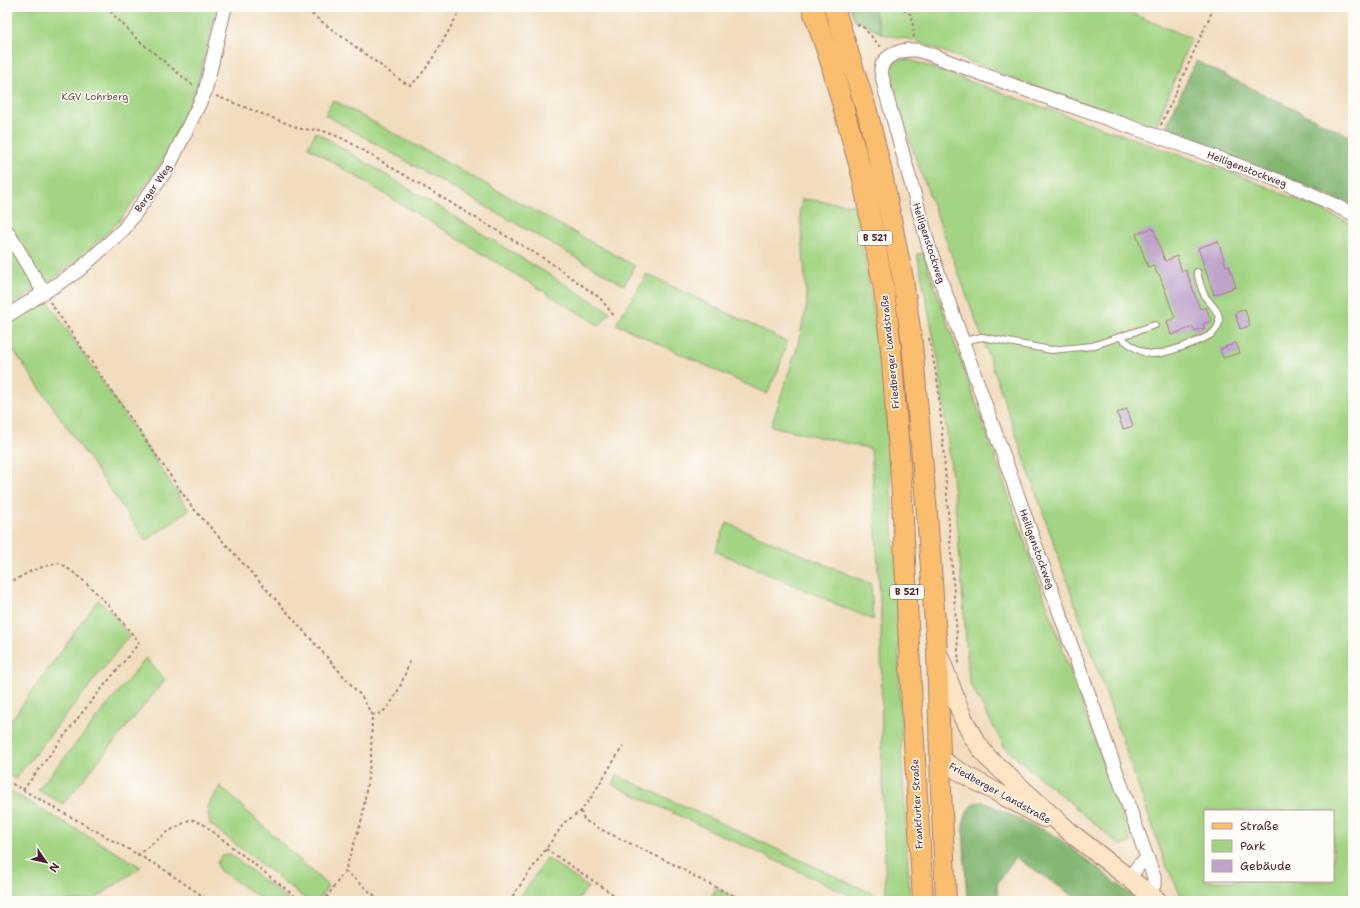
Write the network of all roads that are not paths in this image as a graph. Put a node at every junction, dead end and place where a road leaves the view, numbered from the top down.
1 (225, 7) edge
2 (812, 7) edge
3 (834, 7) edge
4 (1353, 214) edge
5 (7, 231) edge
6 (1197, 272) dead end
7 (44, 293) junction
8 (7, 316) edge
9 (1156, 325) dead end
10 (1120, 337) junction
11 (963, 341) junction
12 (937, 650) junction
13 (912, 707) junction
14 (940, 758) junction
15 (1071, 833) junction
16 (1148, 859) junction
17 (1129, 878) junction
18 (1153, 897) edge
19 (923, 901) edge
20 (946, 901) edge

1 - 7 street, Berger Weg
2 - 13 main road, Friedberger Landstraße / B 521
3 - 12 main road, Friedberger Landstraße / B 521
4 - 11 street, Heiligenstockweg
5 - 7 street
6 - 10 lane
7 - 8 street, Berger Weg
9 - 10 lane
10 - 11 lane
11 - 16 street, Heiligenstockweg
12 - 14 main road, Friedberger Landstraße / B 521
12 - 15 street, Friedberger Landstraße
13 - 14 main road
13 - 19 main road, Frankfurter Straße / B 521
14 - 15 street, Friedberger Landstraße
14 - 20 main road, B 521
15 - 17 street, Friedberger Landstraße
16 - 17 street
16 - 18 street, Heiligenstockweg
17 - 18 street, Friedberger Landstraße

